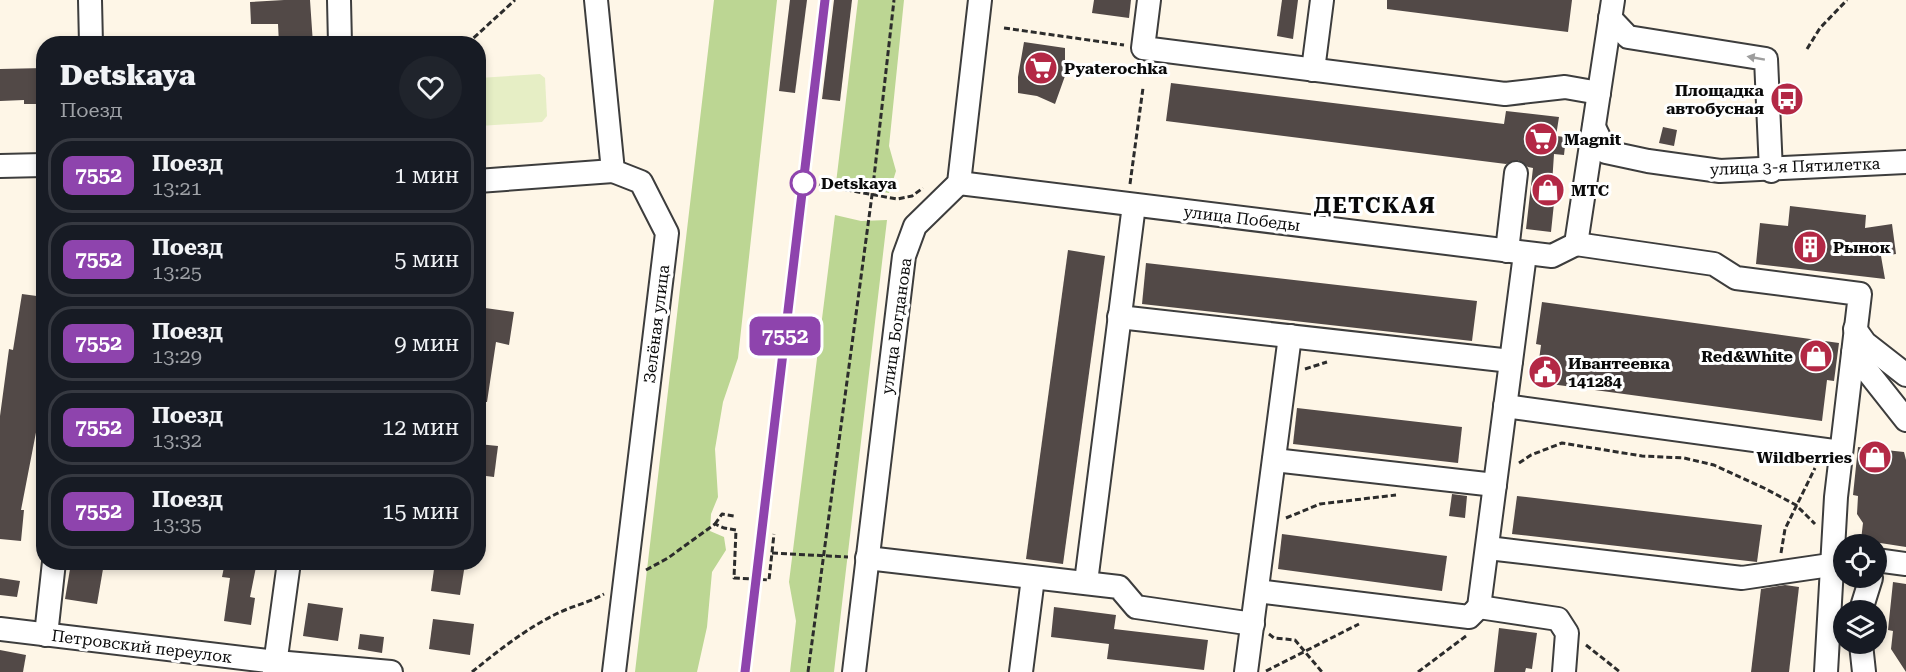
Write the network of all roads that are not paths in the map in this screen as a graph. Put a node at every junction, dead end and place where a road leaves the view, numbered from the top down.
1 (90, 0) edge
2 (339, 0) edge
3 (596, 0) edge
4 (980, 0) edge
5 (1149, 0) edge
6 (1322, 0) edge
7 (1611, 9) edge
8 (92, 36) edge
9 (340, 36) edge
10 (1313, 70) junction
11 (1599, 93) junction
12 (1594, 127) junction
13 (1906, 162) edge
14 (36, 165) edge
15 (0, 166) edge
16 (613, 171) junction
17 (1771, 171) junction
18 (1516, 173) dead end
19 (486, 181) edge
20 (959, 183) junction
21 (1131, 205) junction
22 (1576, 244) junction
23 (1516, 252) junction
24 (1119, 316) junction
25 (1855, 329) junction
26 (1290, 336) junction
27 (1853, 353) junction
28 (1511, 361) junction
29 (1906, 375) edge
30 (1505, 406) junction
31 (1906, 420) edge
32 (1832, 451) junction
33 (1274, 459) junction
34 (1495, 485) junction
35 (1834, 534) edge
36 (1488, 548) junction
37 (1833, 554) edge
38 (860, 558) junction
39 (1887, 561) edge
40 (1906, 564) edge
41 (1833, 569) edge
42 (53, 570) edge
43 (288, 570) edge
44 (1033, 578) junction
45 (1086, 582) junction
46 (1257, 591) junction
47 (1479, 607) junction
48 (1252, 624) junction
49 (0, 629) edge
50 (46, 634) junction
51 (1862, 654) edge
52 (275, 667) edge
53 (391, 672) edge
54 (614, 672) edge
55 (854, 672) edge
56 (1021, 672) edge
57 (1246, 672) edge
58 (1564, 672) edge
59 (1826, 672) edge
60 (1864, 672) edge

1 - 8 street
2 - 9 street
3 - 16 street
4 - 20 street
5 - 10 street
6 - 10 street
7 - 11 street
17 -> 7 street
10 - 11 street
11 - 12 street
12 - 17 street, улица 3-я Пятилетка
12 - 22 street
13 - 17 street, улица 3-я Пятилетка
14 - 15 street
16 - 19 street
16 - 54 street, Зелёная улица
18 - 23 street
20 - 21 street, улица Победы
20 - 38 street, улица Богданова
21 - 23 street, улица Победы
21 - 24 street
22 - 23 street, улица Победы
22 - 25 street
23 - 28 street
24 - 26 street
24 - 45 street
25 - 27 street
25 - 29 street
26 - 28 street
26 - 33 street
27 - 31 street
27 - 32 street
28 - 30 street
30 - 32 street
30 - 34 street
32 - 35 street
33 - 34 street
33 - 46 street
34 - 36 street
36 - 37 street
36 - 47 street
38 - 44 street
38 - 55 street, улица Богданова
39 - 40 street
41 - 59 street
42 - 50 street
43 - 52 street
44 - 45 street
44 - 56 street
45 - 48 street
46 - 47 street
46 - 48 street
47 - 58 street
48 - 57 street
49 - 50 street, Петровский переулок
50 - 52 street, Петровский переулок
51 - 60 street
52 - 53 street, Петровский переулок

